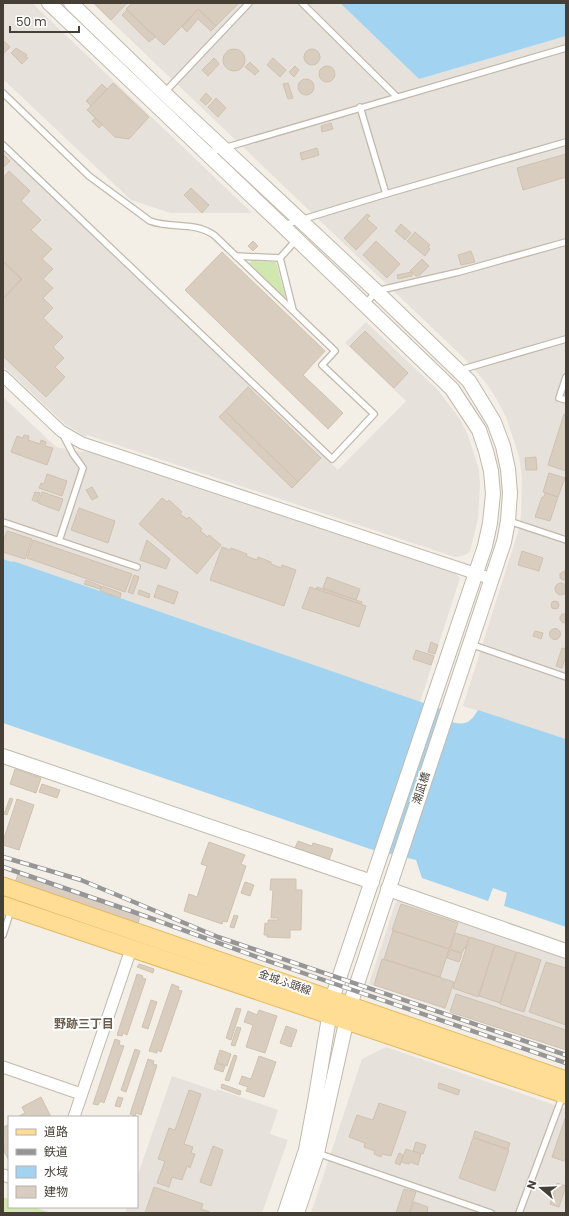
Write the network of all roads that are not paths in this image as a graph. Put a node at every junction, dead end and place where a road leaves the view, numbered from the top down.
1 (49, 3) edge
2 (71, 3) edge
3 (249, 3) edge
4 (302, 3) edge
5 (566, 48) edge
6 (3, 93) edge
7 (164, 93) junction
8 (397, 97) junction
9 (154, 104) junction
10 (360, 107) junction
11 (566, 142) edge
12 (3, 145) edge
13 (223, 148) junction
14 (206, 153) junction
15 (386, 194) junction
16 (300, 219) junction
17 (283, 226) junction
18 (297, 239) junction
19 (566, 242) edge
20 (236, 256) junction
21 (280, 258) junction
22 (376, 291) junction
23 (365, 305) junction
24 (294, 311) junction
25 (566, 338) edge
26 (458, 371) junction
27 (3, 376) edge
28 (566, 377) edge
29 (566, 400) edge
30 (61, 431) junction
31 (508, 521) junction
32 (3, 522) edge
33 (566, 540) edge
34 (59, 541) junction
35 (137, 567) dead end
36 (475, 573) junction
37 (492, 579) junction
38 (470, 644) junction
39 (566, 677) edge
40 (3, 756) edge
41 (374, 877) junction
42 (389, 884) junction
43 (11, 898) edge
44 (3, 935) edge
45 (131, 949) junction
46 (566, 951) edge
47 (332, 999) junction
48 (350, 1005) junction
49 (329, 1016) junction
50 (346, 1021) junction
51 (3, 1067) edge
52 (565, 1089) edge
53 (81, 1094) junction
54 (74, 1116) edge
55 (311, 1151) junction
56 (285, 1213) edge
57 (296, 1213) edge
58 (491, 1213) edge
59 (519, 1213) edge

1 - 9 street, 潮凪橋
2 - 7 street, 潮凪橋
3 - 7 lane
4 - 8 lane
5 - 8 lane
6 - 20 lane
7 - 9 lane
7 - 13 street, 潮凪橋
8 - 10 lane
9 - 14 street, 潮凪橋
10 - 13 lane
10 - 15 lane
11 - 15 lane
12 - 24 lane
13 - 14 lane
13 - 16 street, 潮凪橋
14 - 17 street, 潮凪橋
15 - 16 lane
16 - 17 lane
16 - 22 street, 潮凪橋
17 - 18 street, 潮凪橋
18 - 21 lane
18 - 23 street, 潮凪橋
19 - 22 lane
20 - 21 lane
20 - 24 lane
21 - 24 lane
22 - 23 lane
22 - 26 street, 潮凪橋
23 - 36 street, 潮凪橋
25 - 26 lane
26 - 31 street, 潮凪橋
27 - 30 street
28 - 29 lane
30 - 34 lane
30 - 36 street
31 - 33 lane
31 - 37 street, 潮凪橋
32 - 34 lane
34 - 35 lane
36 - 37 street
36 - 41 street, 潮凪橋
37 - 38 street, 潮凪橋
38 - 39 lane
38 - 42 street, 潮凪橋
40 - 41 street
41 - 47 street, 潮凪橋
42 - 46 street
42 - 48 street, 潮凪橋
43 - 44 lane
43 - 45 main road, 金城ふ頭線
43 - 47 main road, 金城ふ頭線
45 - 49 main road, 金城ふ頭線
45 - 53 street
47 - 48 main road, 金城ふ頭線
47 - 49 street, 潮凪橋
48 - 50 street, 潮凪橋
48 - 52 main road, 金城ふ頭線
49 - 50 main road, 金城ふ頭線
49 - 55 street, 潮凪橋
50 - 52 main road, 金城ふ頭線
50 - 55 street, 潮凪橋
51 - 53 street
52 - 59 lane
53 - 54 street
55 - 56 street
55 - 57 street
55 - 58 lane

